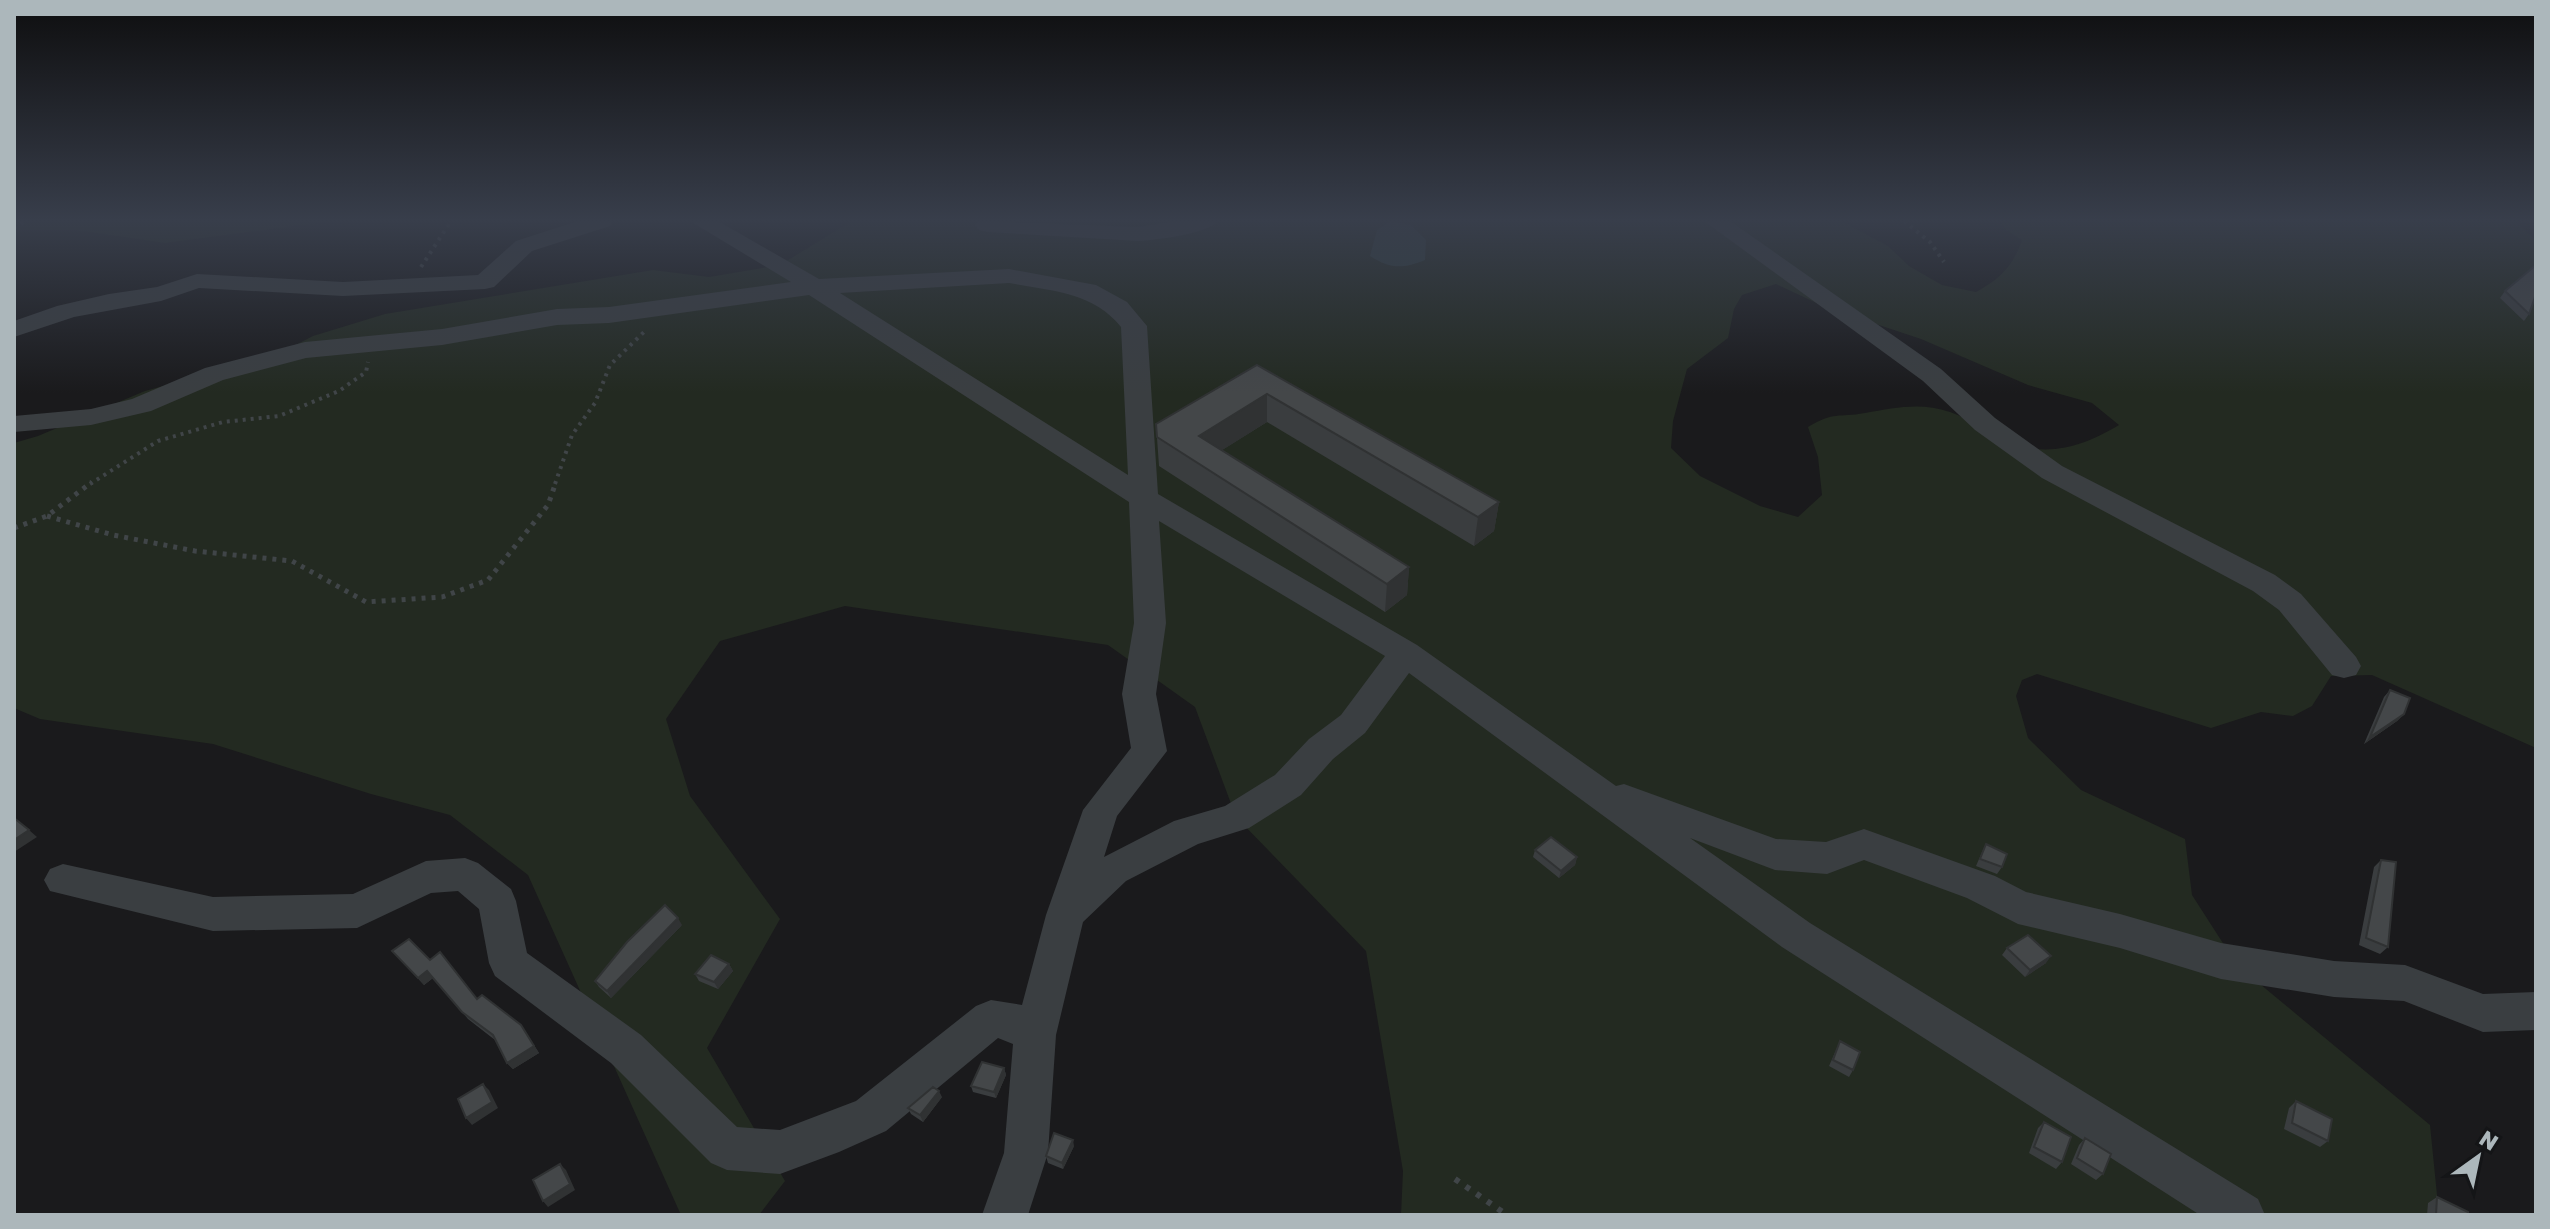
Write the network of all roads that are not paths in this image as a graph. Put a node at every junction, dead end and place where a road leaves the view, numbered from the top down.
1 (489, 278) edge
2 (799, 278) edge
3 (956, 278) edge
4 (1011, 278) edge
5 (1066, 278) edge
6 (1796, 278) edge
7 (811, 287) junction
8 (1087, 290) junction
9 (14, 329) edge
10 (14, 424) edge
11 (1145, 499) junction
12 (1405, 653) junction
13 (2344, 666) dead end
14 (1587, 785) junction
15 (63, 880) dead end
16 (1065, 915) junction
17 (2536, 1011) edge
18 (1035, 1035) junction
19 (1005, 1215) edge
20 (2242, 1215) edge

1 - 9 street
2 - 7 street
3 - 7 street
4 - 8 street
5 - 8 street
6 - 13 street
7 - 10 street
7 - 11 street
8 - 11 street
11 - 12 street
11 - 16 street
12 - 14 street
12 - 16 street
14 - 17 street
14 - 20 street
15 - 18 street
16 - 18 street
18 - 19 street

